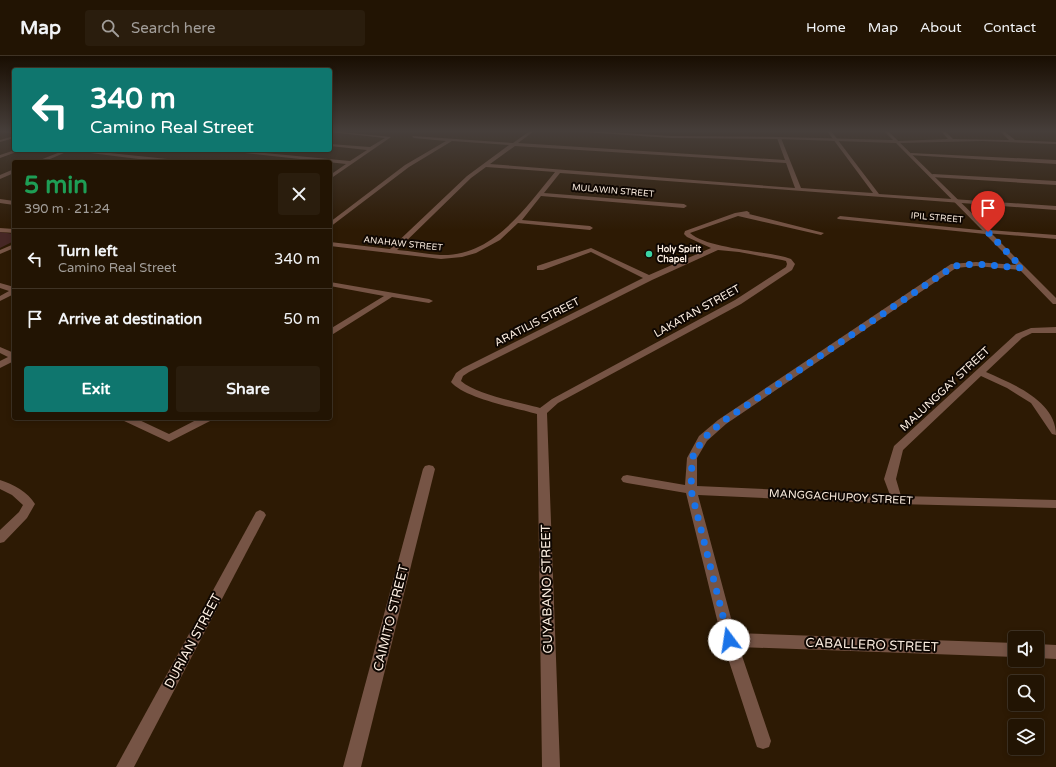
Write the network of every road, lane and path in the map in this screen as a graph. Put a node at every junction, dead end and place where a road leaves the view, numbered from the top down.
1 (348, 164) edge
2 (410, 164) edge
3 (789, 164) edge
4 (854, 164) edge
5 (921, 164) edge
6 (485, 165) joint
7 (559, 171) junction
8 (12, 172) edge
9 (0, 176) edge
10 (332, 176) edge
11 (933, 176) junction
12 (1056, 183) edge
13 (799, 190) junction
14 (540, 194) junction
15 (877, 195) junction
16 (0, 201) edge
17 (958, 201) junction
18 (12, 203) edge
19 (684, 206) dead end
20 (1056, 208) edge
21 (747, 212) dead end
22 (737, 214) junction
23 (840, 218) dead end
24 (517, 221) junction
25 (332, 223) edge
26 (590, 228) dead end
27 (0, 230) edge
28 (12, 231) edge
29 (988, 232) junction
30 (821, 233) dead end
31 (1056, 237) edge
32 (332, 244) edge
33 (12, 247) edge
34 (717, 248) junction
35 (2, 251) edge
36 (12, 252) edge
37 (391, 252) junction
38 (540, 268) dead end
39 (1022, 268) junction
40 (648, 278) junction
41 (332, 284) edge
42 (0, 285) edge
43 (12, 290) edge
44 (12, 292) edge
45 (390, 295) junction
46 (0, 299) edge
47 (429, 301) dead end
48 (1056, 302) edge
49 (1056, 330) edge
50 (332, 332) edge
51 (0, 350) edge
52 (12, 356) edge
53 (12, 358) edge
54 (0, 365) edge
55 (980, 372) junction
56 (542, 412) junction
57 (130, 420) edge
58 (204, 420) edge
59 (1056, 432) edge
60 (429, 468) dead end
61 (628, 479) dead end
62 (0, 484) edge
63 (691, 490) junction
64 (897, 500) junction
65 (1056, 504) edge
66 (260, 515) dead end
67 (0, 538) edge
68 (729, 640) junction
69 (1008, 650) edge
70 (1044, 651) edge
71 (1056, 652) edge
72 (763, 741) dead end
73 (125, 767) edge
74 (352, 767) edge
75 (551, 767) edge

1 - 10 street
2 - 25 street
3 - 13 street
4 - 15 street
5 - 11 street
6 - 7 street
6 - 37 street
7 - 13 street
7 - 14 street, ANAHAW STREET
8 - 9 street
11 - 12 street
11 - 17 street
13 - 15 street
14 - 19 street, MULAWIN STREET
14 - 24 street, ANAHAW STREET
15 - 17 street
16 - 18 street
17 - 20 street
17 - 29 street
21 - 22 street
22 - 30 street
22 - 34 street
23 - 29 street, IPIL STREET
24 - 26 street
24 - 37 street, ANAHAW STREET
27 - 28 street
29 - 31 street, IPIL STREET
29 - 39 street
32 - 37 street, ANAHAW STREET
33 - 35 street
34 - 40 street, ARATILIS STREET
34 - 56 street, LAKATAN STREET
35 - 36 street
38 - 40 street
39 - 48 street
39 - 63 street
40 - 56 street, ARATILIS STREET
41 - 45 street
42 - 43 street
44 - 46 street
45 - 47 street
45 - 50 street
49 - 55 street, MALUNGGAY STREET
51 - 52 street
53 - 54 street
55 - 59 street
55 - 64 street, MALUNGGAY STREET
56 - 75 street, GUYABANO STREET
57 - 58 street
60 - 74 street, CAIMITO STREET
61 - 63 street, MANGGACHUPOY STREET
62 - 67 street
63 - 64 street, MANGGACHUPOY STREET
63 - 68 street
64 - 65 street, MANGGACHUPOY STREET
66 - 73 street, DURIAN STREET
68 - 69 street, CABALLERO STREET
68 - 72 street
70 - 71 street

